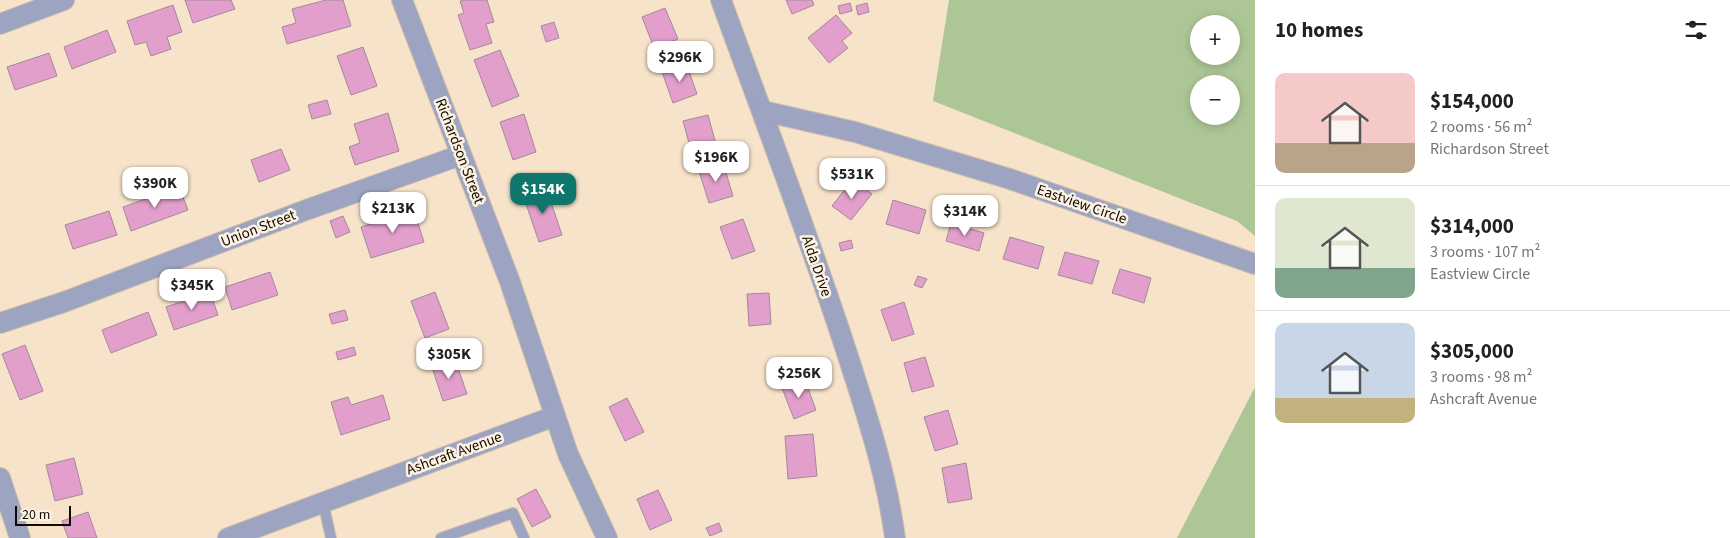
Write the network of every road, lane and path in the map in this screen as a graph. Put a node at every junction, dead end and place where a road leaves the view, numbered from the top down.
1 (64, 0) edge
2 (402, 0) edge
3 (720, 0) edge
4 (0, 24) edge
5 (763, 111) junction
6 (460, 155) junction
7 (1255, 264) edge
8 (0, 323) edge
9 (555, 416) junction
10 (0, 478) edge
11 (323, 502) junction
12 (20, 538) edge
13 (228, 538) edge
14 (331, 538) edge
15 (441, 538) edge
16 (524, 538) edge
17 (607, 538) edge
18 (895, 538) edge

1 - 4 street
2 - 6 street, Richardson Street
3 - 5 street, Alda Drive
5 - 7 street, Eastview Circle
5 - 18 street, Alda Drive
6 - 8 street, Union Street
6 - 9 street, Richardson Street
9 - 11 street, Ashcraft Avenue
9 - 17 street
10 - 12 street
11 - 13 street, Ashcraft Avenue
11 - 14 lane
15 - 16 lane

